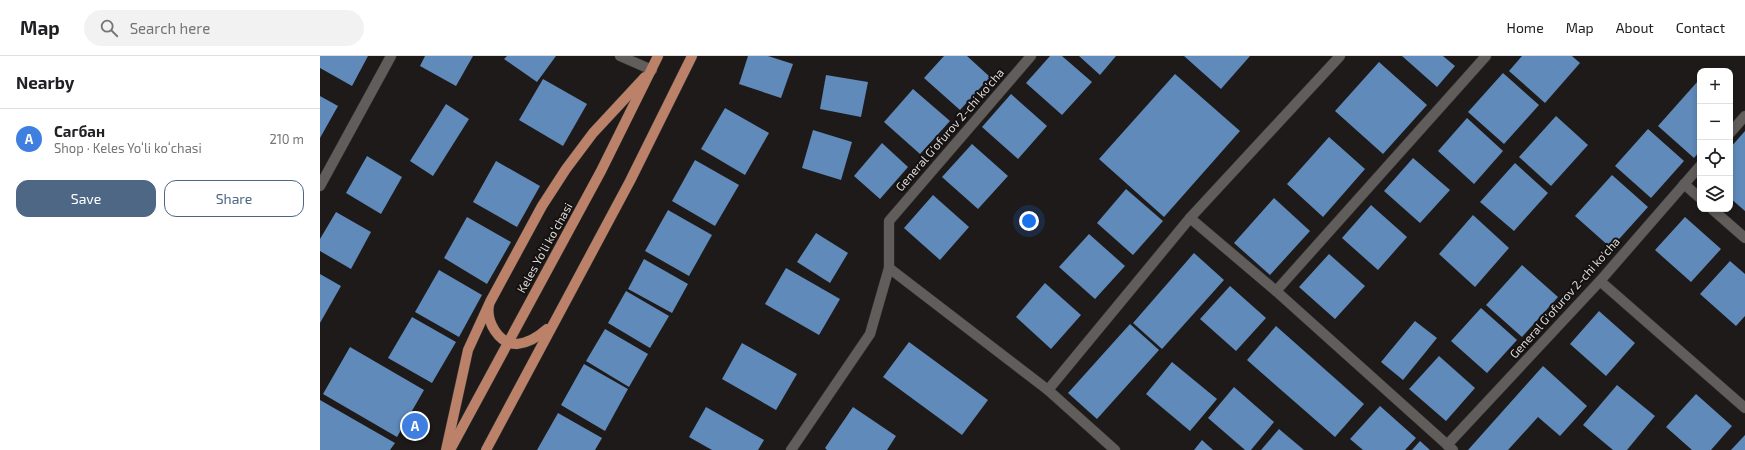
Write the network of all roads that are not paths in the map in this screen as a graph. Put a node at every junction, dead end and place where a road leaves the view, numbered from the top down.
1 (391, 56) edge
2 (620, 56) edge
3 (658, 56) edge
4 (692, 56) edge
5 (1031, 56) edge
6 (1340, 56) edge
7 (1486, 56) edge
8 (652, 70) junction
9 (1745, 116) edge
10 (1733, 129) edge
11 (1697, 169) edge
12 (1684, 184) junction
13 (320, 186) edge
14 (1697, 195) edge
15 (1715, 212) edge
16 (1190, 218) junction
17 (1745, 238) edge
18 (889, 268) junction
19 (1600, 281) junction
20 (1276, 291) junction
21 (490, 302) junction
22 (552, 325) junction
23 (508, 342) junction
24 (1048, 390) junction
25 (1745, 408) edge
26 (1450, 447) edge
27 (446, 450) edge
28 (450, 450) edge
29 (486, 450) edge
30 (791, 450) edge
31 (1115, 450) edge

1 - 13 street
2 - 8 street
3 - 8 main road, Keles Yoʻli koʻchasi
4 - 22 main road
5 - 18 street, General G'ofurov 2-chi ko'cha
6 - 16 street
7 - 20 street
8 - 21 main road
8 - 23 main road, Keles Yoʻli koʻchasi
9 - 10 street
11 - 12 street, General G'ofurov 2-chi ko'cha
12 - 14 street
12 - 19 street, General G'ofurov 2-chi ko'cha
15 - 17 street
16 - 20 street, General G'ofurov 2-chi ko'cha
16 - 24 street
18 - 24 street
18 - 30 street
19 - 25 street
19 - 26 street, General G'ofurov 2-chi ko'cha
20 - 26 street, General G'ofurov 2-chi ko'cha
21 - 23 main road
21 - 27 main road
22 - 23 main road
22 - 29 main road
23 - 28 main road, Keles Yoʻli koʻchasi
24 - 31 street

